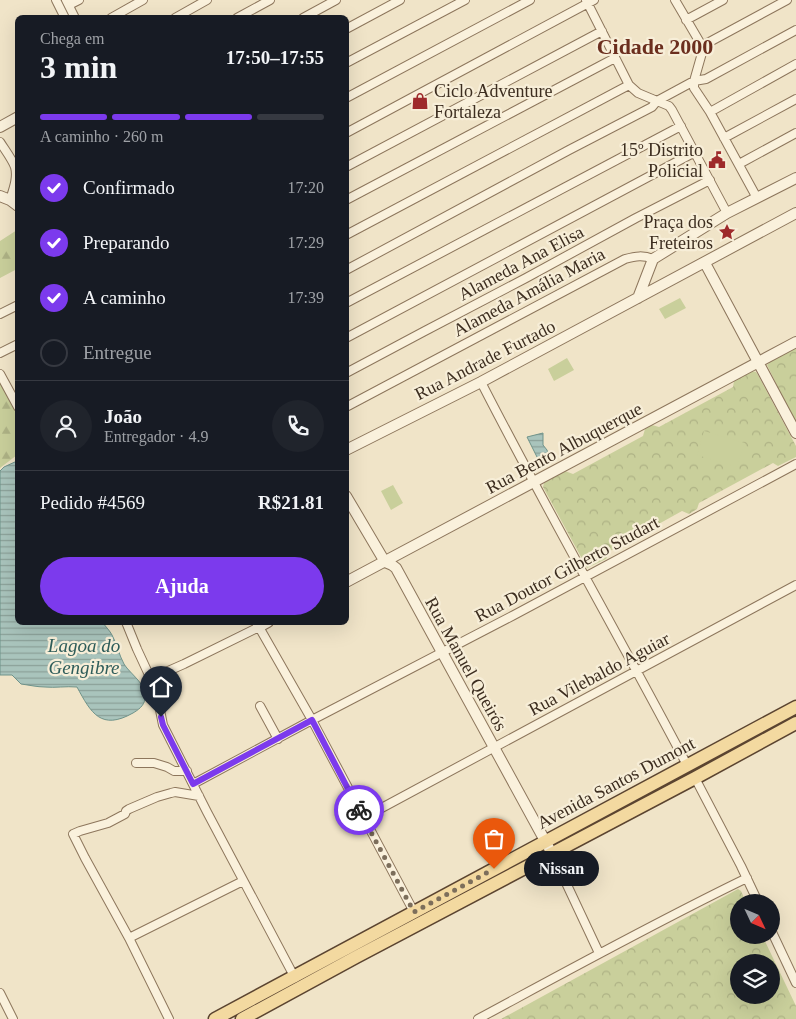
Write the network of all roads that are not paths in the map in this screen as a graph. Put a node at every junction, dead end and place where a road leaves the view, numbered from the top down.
1 (56, 0) edge
2 (79, 0) edge
3 (143, 0) edge
4 (207, 0) edge
5 (270, 0) edge
6 (336, 0) edge
7 (400, 0) edge
8 (466, 0) edge
9 (530, 0) edge
10 (675, 0) edge
11 (723, 0) edge
12 (787, 0) edge
13 (590, 1) edge
14 (68, 3) edge
15 (64, 15) edge
16 (74, 15) edge
17 (116, 15) edge
18 (180, 15) edge
19 (242, 15) edge
20 (308, 15) edge
21 (686, 20) junction
22 (349, 27) edge
23 (796, 30) edge
24 (602, 31) junction
25 (702, 46) junction
26 (615, 58) junction
27 (349, 61) edge
28 (796, 64) edge
29 (694, 81) junction
30 (629, 85) junction
31 (349, 96) edge
32 (796, 99) edge
33 (657, 101) junction
34 (710, 112) junction
35 (15, 118) edge
36 (0, 126) edge
37 (681, 126) junction
38 (349, 131) edge
39 (796, 133) edge
40 (724, 138) junction
41 (0, 142) edge
42 (695, 152) junction
43 (349, 164) edge
44 (739, 164) junction
45 (15, 165) edge
46 (796, 178) edge
47 (710, 180) junction
48 (15, 182) edge
49 (349, 198) edge
50 (756, 198) junction
51 (9, 201) edge
52 (727, 213) junction
53 (796, 213) edge
54 (349, 233) edge
55 (653, 259) junction
56 (705, 263) junction
57 (349, 268) edge
58 (638, 298) junction
59 (349, 301) edge
60 (15, 306) edge
61 (0, 314) edge
62 (349, 336) edge
63 (796, 342) edge
64 (15, 346) edge
65 (0, 353) edge
66 (758, 362) junction
67 (349, 371) edge
68 (0, 374) edge
69 (481, 382) junction
70 (15, 402) edge
71 (349, 405) edge
72 (796, 433) edge
73 (349, 448) edge
74 (796, 464) edge
75 (534, 482) junction
76 (349, 501) edge
77 (385, 562) junction
78 (585, 577) junction
79 (349, 580) edge
80 (796, 585) edge
81 (127, 625) edge
82 (259, 625) edge
83 (262, 625) edge
84 (442, 653) junction
85 (637, 670) junction
86 (150, 679) junction
87 (260, 706) dead end
88 (796, 707) edge
89 (778, 716) junction
90 (312, 720) junction
91 (790, 726) edge
92 (278, 738) junction
93 (493, 747) junction
94 (136, 763) dead end
95 (687, 765) junction
96 (187, 771) junction
97 (695, 778) junction
98 (193, 784) junction
99 (199, 796) junction
100 (363, 818) junction
101 (548, 847) junction
102 (747, 878) junction
103 (244, 881) junction
104 (754, 894) edge
105 (414, 912) junction
106 (130, 938) junction
107 (779, 944) edge
108 (599, 953) junction
109 (793, 971) edge
110 (297, 982) junction
111 (796, 983) edge
112 (0, 994) edge
113 (13, 1019) edge
114 (169, 1019) edge
115 (215, 1019) edge
116 (242, 1019) edge
117 (478, 1019) edge

1 - 15 street
2 - 14 street
3 - 17 street
4 - 18 street
5 - 19 street
6 - 20 street
7 - 22 street
8 - 27 street
9 - 31 street
10 - 21 street
11 - 21 street
12 - 25 street
13 - 24 street
13 - 38 street
14 - 16 street
21 - 25 street
23 - 29 street
24 - 26 street
24 - 43 street
25 - 29 street
26 - 30 street
26 - 49 street
28 - 34 street
29 - 33 street
29 - 34 street
30 - 33 street
30 - 54 street
32 - 40 street
33 - 37 street
33 - 57 street
34 - 40 street
35 - 36 street
37 - 42 street
37 - 59 street
39 - 44 street
40 - 44 street
41 - 45 street
42 - 47 street
42 - 62 street
44 - 50 street
46 - 50 street
47 - 52 street
47 - 67 street, Alameda Ana Elisa
48 - 51 street
50 - 52 street
52 - 55 street
53 - 56 street, Rua Andrade Furtado
55 - 58 street
55 - 71 street, Alameda Amália Maria
56 - 58 street, Rua Andrade Furtado
56 - 66 street
58 - 69 street, Rua Andrade Furtado
60 - 61 street
63 - 66 street, Rua Bento Albuquerque
64 - 65 street
66 - 72 street
66 - 75 street, Rua Bento Albuquerque
68 - 70 street
69 - 73 street, Rua Andrade Furtado
69 - 75 street
74 - 78 street, Rua Doutor Gilberto Studart
75 - 77 street, Rua Bento Albuquerque
75 - 78 street
76 - 77 street, Rua Manuel Queirós
77 - 79 street, Rua Bento Albuquerque
77 - 84 street, Rua Manuel Queirós
78 - 84 street, Rua Doutor Gilberto Studart
78 - 85 street
80 - 85 street, Rua Vilebaldo Aguiar
81 - 86 street
82 - 86 street
83 - 90 street
84 - 90 street, Rua Doutor Gilberto Studart
84 - 93 street, Rua Manuel Queirós
85 - 93 street, Rua Vilebaldo Aguiar
85 - 95 street
86 - 96 street
87 - 92 street
88 - 89 main road, Avenida Santos Dumont
89 - 91 main road
89 - 95 main road, Avenida Santos Dumont
90 - 92 street, Rua Doutor Gilberto Studart
90 - 100 street
91 - 97 main road, Avenida Santos Dumont
92 - 98 street, Rua Doutor Gilberto Studart
93 - 100 street, Rua Vilebaldo Aguiar
93 - 101 street, Rua Manuel Queirós
94 - 96 street
95 - 101 main road, Avenida Santos Dumont
96 - 98 street
97 - 101 main road, Avenida Santos Dumont
97 - 102 street
98 - 99 street
99 - 103 street
99 - 106 street
100 - 105 street
101 - 105 main road, Avenida Santos Dumont
101 - 108 street
101 - 110 main road, Avenida Santos Dumont
102 - 104 street
102 - 108 street
103 - 106 street
103 - 110 street
105 - 110 main road, Avenida Santos Dumont
106 - 114 street
107 - 109 street
108 - 117 street
109 - 111 street
110 - 115 main road, Avenida Santos Dumont
110 - 116 main road, Avenida Santos Dumont
112 - 113 street

